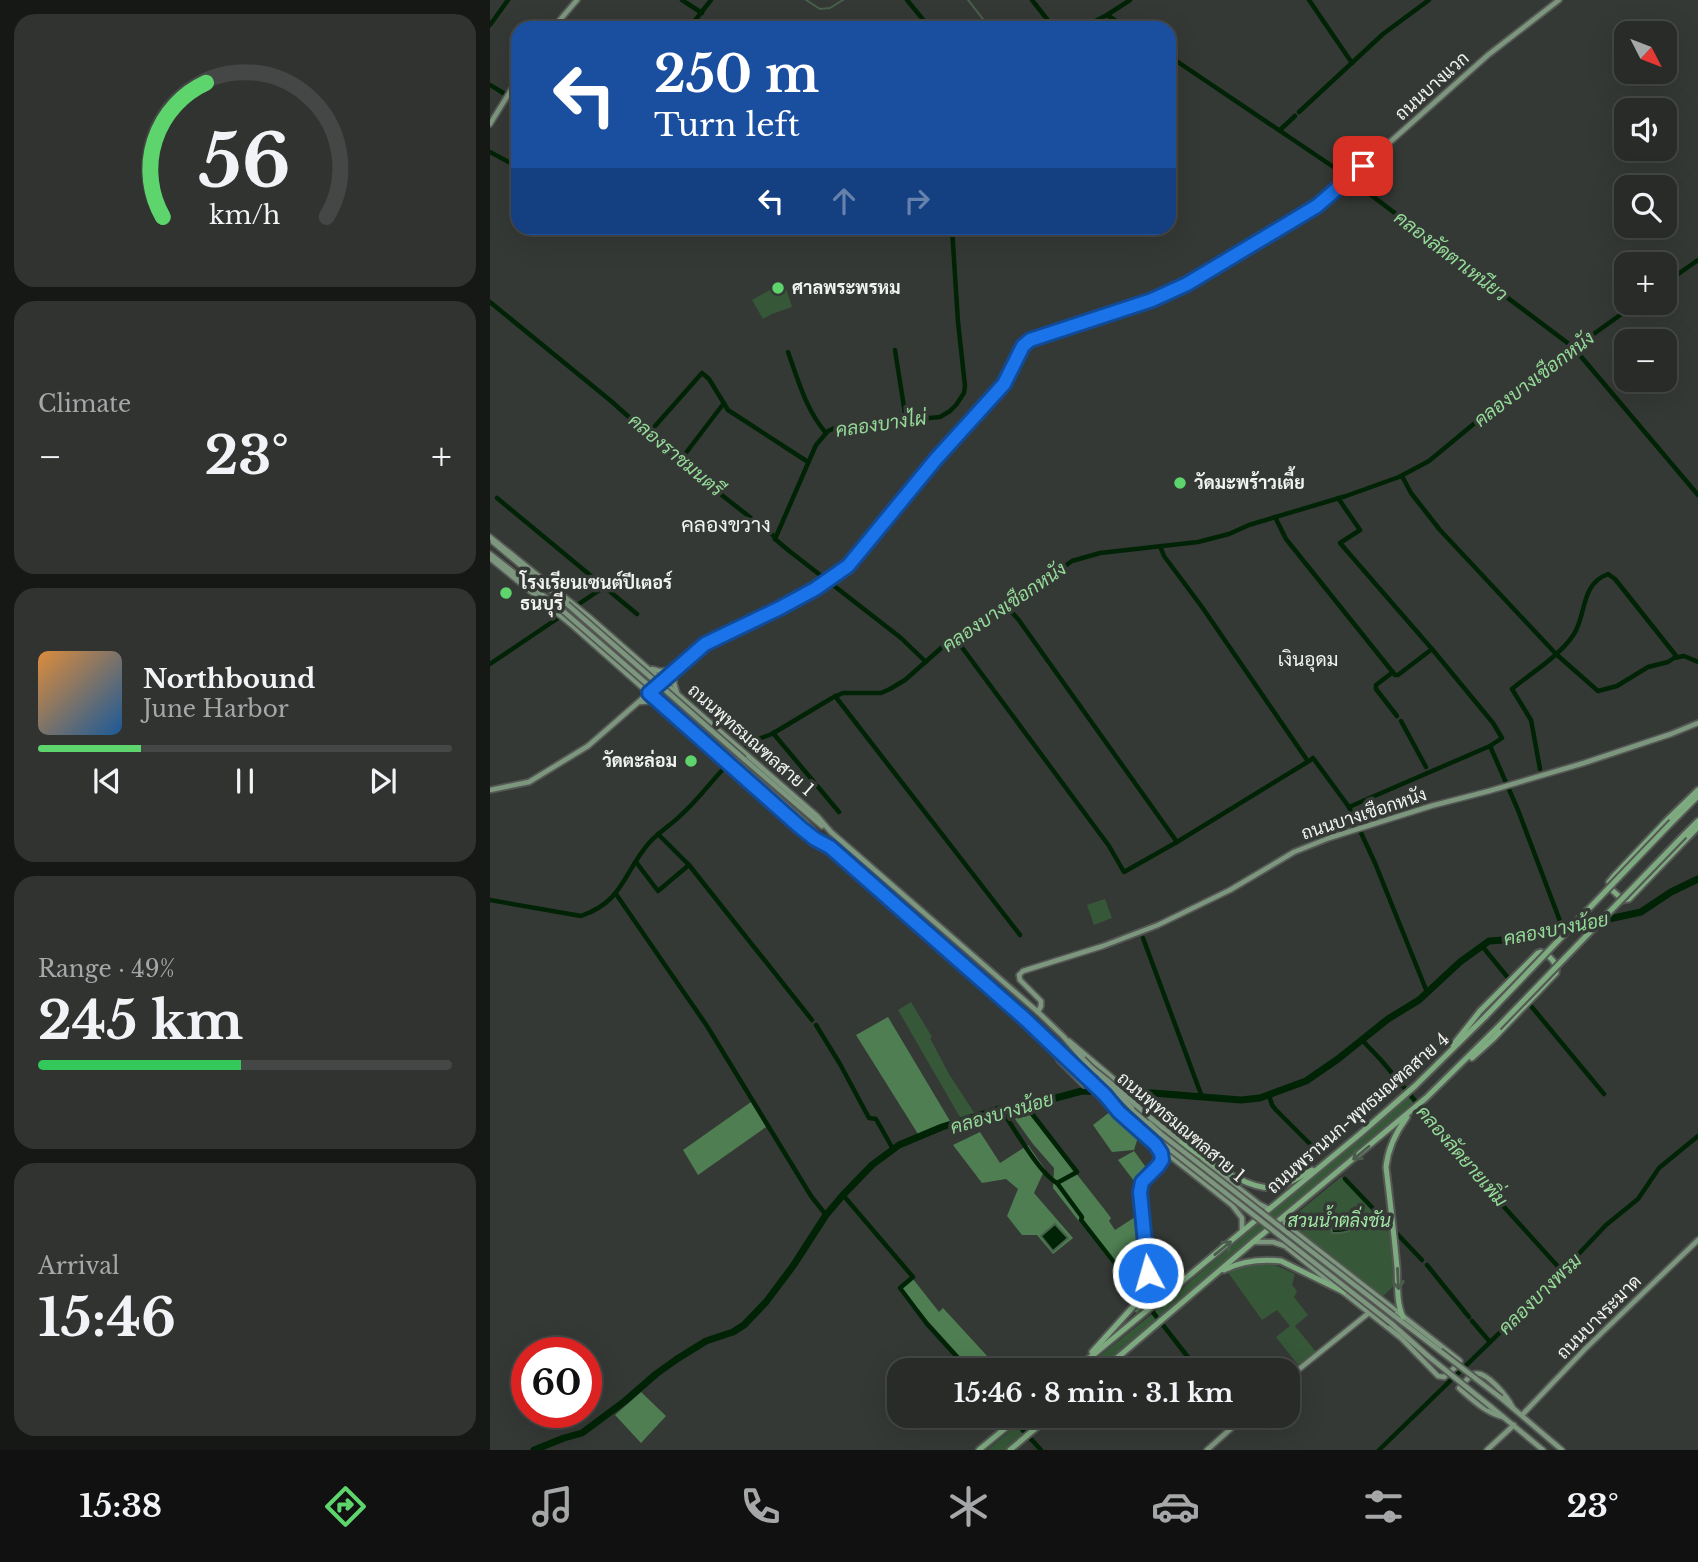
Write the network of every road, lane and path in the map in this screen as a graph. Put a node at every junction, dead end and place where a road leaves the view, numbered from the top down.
1 (577, 0) edge
2 (1559, 0) edge
3 (559, 21) edge
4 (511, 90) edge
5 (490, 124) edge
6 (490, 538) edge
7 (490, 556) edge
8 (567, 601) junction
9 (637, 658) junction
10 (647, 666) junction
11 (624, 670) junction
12 (675, 670) junction
13 (663, 681) junction
14 (649, 693) junction
15 (677, 693) junction
16 (636, 704) junction
17 (662, 704) junction
18 (692, 707) junction
19 (1698, 723) edge
20 (686, 725) junction
21 (490, 790) edge
22 (1698, 793) edge
23 (1698, 821) edge
24 (1698, 827) edge
25 (831, 832) junction
26 (830, 847) junction
27 (1038, 1012) junction
28 (1063, 1036) junction
29 (1045, 1038) junction
30 (1438, 1064) junction
31 (1093, 1069) junction
32 (1452, 1074) junction
33 (1413, 1109) junction
34 (1156, 1142) junction
35 (1181, 1143) junction
36 (1323, 1164) junction
37 (1232, 1183) junction
38 (1219, 1194) junction
39 (1270, 1209) junction
40 (1284, 1217) junction
41 (1242, 1232) junction
42 (1698, 1240) edge
43 (1253, 1242) junction
44 (1317, 1249) junction
45 (1304, 1261) junction
46 (1216, 1274) junction
47 (1345, 1292) junction
48 (1370, 1312) junction
49 (1403, 1317) junction
50 (1411, 1323) junction
51 (1422, 1337) junction
52 (1401, 1338) junction
53 (1426, 1354) junction
54 (1086, 1358) edge
55 (1089, 1358) edge
56 (1117, 1358) edge
57 (1300, 1368) edge
58 (1513, 1408) junction
59 (1522, 1415) junction
60 (1503, 1417) junction
61 (1514, 1425) junction
62 (1006, 1428) edge
63 (1035, 1428) edge
64 (1232, 1428) edge
65 (979, 1450) edge
66 (1010, 1450) edge
67 (1207, 1450) edge
68 (1487, 1450) edge
69 (1543, 1450) edge
70 (1562, 1450) edge

1 - 3 main road
2 - 12 main road, ถนนบางแวก
4 - 5 main road
6 - 8 main road, ถนนพุทธมณฑลสาย 1
7 - 11 main road, ถนนพุทธมณฑลสาย 1, bridge
7 - 26 main road, ถนนพุทธมณฑลสาย 1, bridge
8 - 9 main road, ถนนพุทธมณฑลสาย 1, bridge
8 - 25 main road, ถนนพุทธมณฑลสาย 1, bridge
9 - 10 main road, ถนนพุทธมณฑลสาย 1
9 - 11 main road
10 - 12 main road
10 - 13 main road, ถนนพุทธมณฑลสาย 1
11 - 14 main road, ถนนพุทธมณฑลสาย 1
12 - 13 main road, ถนนบางแวก
12 - 15 main road
13 - 14 main road, ถนนบางแวก
13 - 15 main road, ถนนพุทธมณฑลสาย 1
14 - 16 main road, ถนนบางแวก
14 - 17 main road, ถนนพุทธมณฑลสาย 1
15 - 18 main road, ถนนพุทธมณฑลสาย 1
16 - 17 main road
16 - 21 main road, ถนนบางแวก
17 - 20 main road, ถนนพุทธมณฑลสาย 1
18 - 20 main road
18 - 25 main road, ถนนพุทธมณฑลสาย 1
19 - 27 main road, ถนนบางเชือกหนัง
20 - 26 main road, ถนนพุทธมณฑลสาย 1
22 - 24 main road
22 - 30 main road, ถนนพรานนก-พุทธมณฑลสาย 4, bridge
23 - 32 main road, ถนนพรานนก-พุทธมณฑลสาย 4, bridge
25 - 27 main road, ถนนพุทธมณฑลสาย 1
26 - 29 main road, ถนนพุทธมณฑลสาย 1
27 - 28 main road, ถนนพุทธมณฑลสาย 1
28 - 29 main road
28 - 31 main road, ถนนพุทธมณฑลสาย 1, bridge
29 - 34 main road, ถนนพุทธมณฑลสาย 1, bridge
30 - 32 main road
30 - 36 main road, ถนนพรานนก-พุทธมณฑลสาย 4
31 - 35 main road, bridge
31 - 51 main road, ถนนพุทธมณฑลสาย 1, bridge
32 - 33 main road, ถนนพรานนก-พุทธมณฑลสาย 4
33 -> 40 main road, ถนนพรานนก-พุทธมณฑลสาย 4
33 -> 49 main road
34 - 38 main road
34 - 53 main road, ถนนพุทธมณฑลสาย 1, bridge
34 - 54 main road
35 - 36 main road
35 - 37 main road
36 - 39 main road, ถนนพรานนก-พุทธมณฑลสาย 4
37 - 38 main road
37 - 39 main road
38 - 41 main road
39 - 41 main road, ถนนพรานนก-พุทธมณฑลสาย 4
40 - 43 main road, ถนนพรานนก-พุทธมณฑลสาย 4
40 - 44 main road
55 -> 41 main road, ถนนพรานนก-พุทธมณฑลสาย 4
42 - 59 main road, ถนนบางระมาด
43 - 45 main road
43 - 46 main road, ถนนพรานนก-พุทธมณฑลสาย 4
44 - 45 main road
44 - 49 main road
45 - 47 main road
46 - 47 main road
46 - 56 main road, ถนนพรานนก-พุทธมณฑลสาย 4
47 - 48 main road
48 - 52 main road
48 - 57 main road
49 - 50 main road
50 - 51 main road
50 - 52 main road
51 - 58 main road, ถนนพุทธมณฑลสาย 1, bridge
52 - 53 main road
53 - 60 main road, ถนนพุทธมณฑลสาย 1, bridge
58 - 59 main road, ถนนพุทธมณฑลสาย 1
58 - 60 main road
59 - 70 main road, ถนนพุทธมณฑลสาย 1
60 - 61 main road, ถนนพุทธมณฑลสาย 1
61 - 68 main road
61 - 69 main road, ถนนพุทธมณฑลสาย 1
62 - 65 main road
63 - 66 main road
64 - 67 main road

